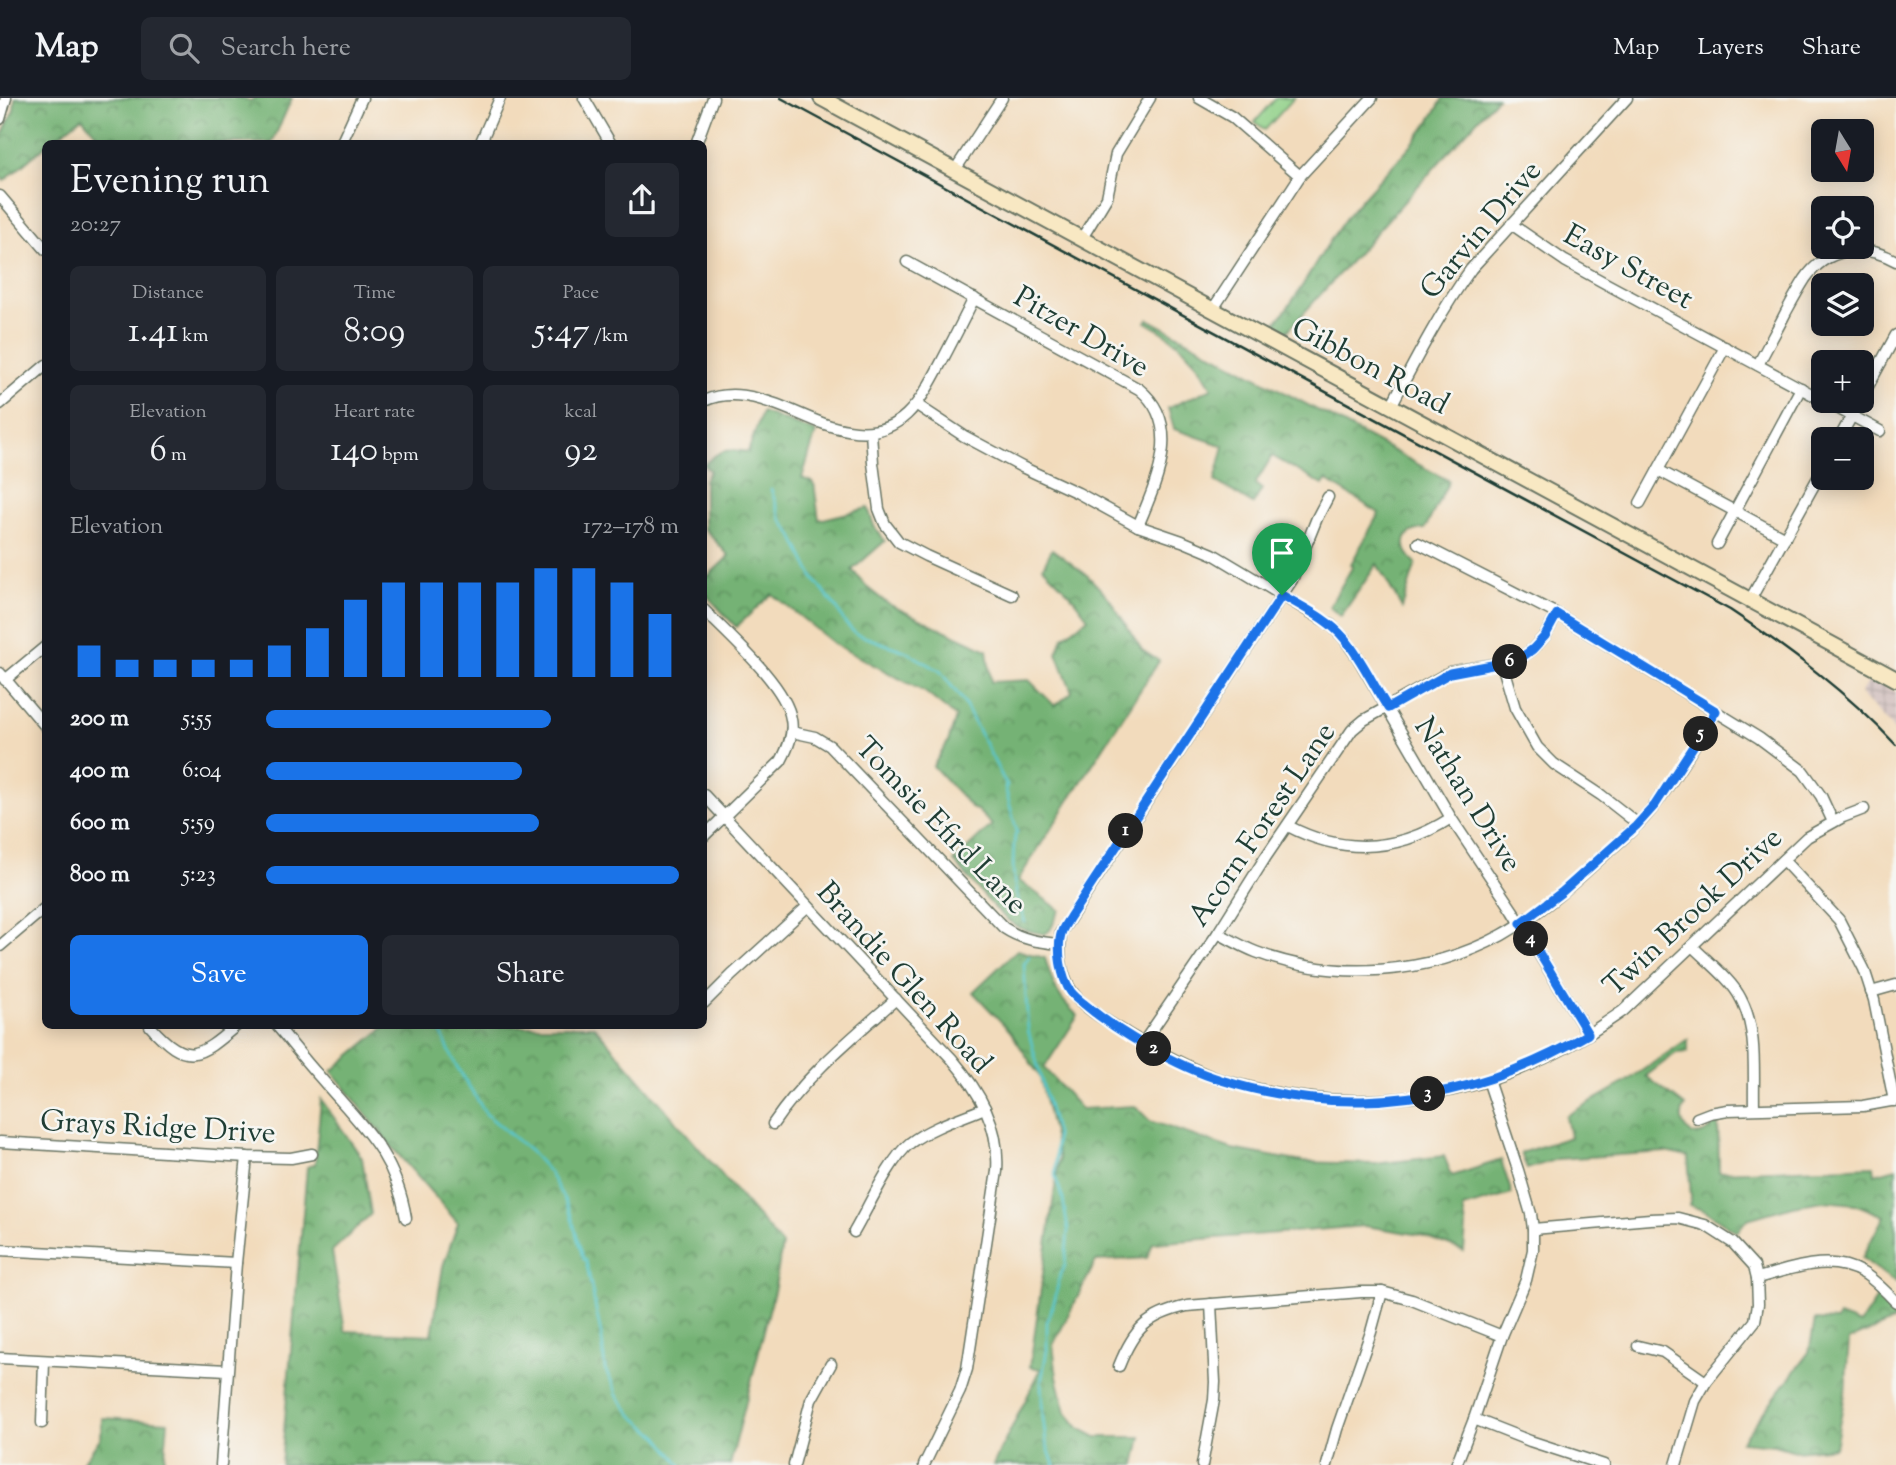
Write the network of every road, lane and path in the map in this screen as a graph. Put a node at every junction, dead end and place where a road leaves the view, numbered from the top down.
1 (6, 98) edge
2 (362, 98) edge
3 (500, 98) edge
4 (584, 98) edge
5 (713, 98) edge
6 (821, 98) edge
7 (1002, 98) edge
8 (1150, 98) edge
9 (1199, 98) edge
10 (1372, 98) edge
11 (1627, 98) edge
12 (0, 120) edge
13 (343, 140) edge
14 (482, 140) edge
15 (609, 140) edge
16 (697, 140) edge
17 (955, 170) junction
18 (1300, 176) junction
19 (0, 196) edge
20 (1511, 224) junction
21 (1082, 238) junction
22 (42, 245) edge
23 (1896, 261) edge
24 (907, 262) dead end
25 (974, 298) junction
26 (1213, 309) junction
27 (1896, 335) edge
28 (1725, 347) junction
29 (1758, 365) junction
30 (42, 368) edge
31 (1874, 375) edge
32 (1801, 388) junction
33 (707, 400) edge
34 (0, 404) edge
35 (917, 405) junction
36 (1391, 406) junction
37 (1853, 413) edge
38 (1851, 416) junction
39 (1845, 427) edge
40 (1880, 431) dead end
41 (870, 432) junction
42 (1658, 470) junction
43 (1811, 490) edge
44 (1328, 497) dead end
45 (1640, 503) dead end
46 (1734, 511) junction
47 (1138, 526) junction
48 (1785, 538) junction
49 (1418, 543) dead end
50 (1717, 544) dead end
51 (1012, 595) dead end
52 (1282, 595) junction
53 (1750, 600) junction
54 (707, 613) edge
55 (1557, 614) junction
56 (42, 649) edge
57 (1502, 664) junction
58 (3, 677) edge
59 (1896, 680) edge
60 (1388, 708) junction
61 (1716, 711) junction
62 (42, 722) edge
63 (792, 732) junction
64 (707, 798) edge
65 (1864, 809) dead end
66 (723, 816) junction
67 (1451, 818) junction
68 (1833, 822) junction
69 (1638, 824) junction
70 (1288, 826) junction
71 (707, 833) edge
72 (1783, 860) junction
73 (807, 906) junction
74 (42, 910) edge
75 (1521, 923) junction
76 (1218, 933) junction
77 (1060, 944) junction
78 (0, 946) edge
79 (1692, 946) junction
80 (1896, 985) edge
81 (1871, 992) junction
82 (896, 999) junction
83 (707, 1000) edge
84 (153, 1029) edge
85 (232, 1029) edge
86 (279, 1029) edge
87 (1588, 1034) junction
88 (1143, 1043) junction
89 (1488, 1080) junction
90 (1895, 1100) edge
91 (985, 1108) junction
92 (1754, 1108) junction
93 (1697, 1118) dead end
94 (773, 1124) dead end
95 (0, 1142) edge
96 (312, 1154) dead end
97 (247, 1157) junction
98 (406, 1218) dead end
99 (1534, 1229) junction
100 (854, 1231) dead end
101 (0, 1250) edge
102 (236, 1263) junction
103 (1757, 1278) junction
104 (1382, 1292) junction
105 (1896, 1302) edge
106 (1211, 1304) junction
107 (1502, 1336) junction
108 (1638, 1346) dead end
109 (0, 1358) edge
110 (44, 1361) junction
111 (831, 1364) dead end
112 (1119, 1366) dead end
113 (227, 1370) junction
114 (1706, 1382) junction
115 (1474, 1419) junction
116 (42, 1423) dead end
117 (221, 1465) edge
118 (794, 1465) edge
119 (924, 1465) edge
120 (1202, 1465) edge
121 (1327, 1465) edge
122 (1456, 1465) edge
123 (1604, 1465) edge
124 (1676, 1465) edge

1 - 12 street
2 - 13 street
3 - 14 street
4 - 15 street
5 - 16 street
6 - 17 main road, Gibbon Road
7 - 17 street
8 - 21 street
9 - 18 street
10 - 18 street
11 - 20 street, Garvin Drive
17 - 21 main road, Gibbon Road
18 - 26 street
19 - 22 street
20 - 28 street, Easy Street
20 - 36 street, Garvin Drive
21 - 26 main road, Gibbon Road
23 - 29 street
24 - 25 street, Pitzer Drive
25 - 35 street
25 - 47 street, Pitzer Drive
26 - 36 main road, Gibbon Road
27 - 31 street
28 - 29 street, Easy Street
28 - 42 street
29 - 32 street, Easy Street
30 - 34 street
32 - 38 street, Easy Street
32 - 46 street
33 - 41 street
35 - 41 street
35 - 47 street, Nathan Drive
36 - 53 main road, Gibbon Road
37 - 38 street
38 - 39 street
38 - 40 street, Easy Street
41 - 51 street
42 - 45 street
42 - 46 street
43 - 48 street
44 - 52 street
46 - 48 street
46 - 50 street
47 - 52 street, Nathan Drive
48 - 53 street
49 - 55 street
52 - 60 street, Nathan Drive
52 - 77 street
53 - 59 main road, Gibbon Road
54 - 63 street
55 - 57 street, Acorn Forest Lane
55 - 61 street
56 - 58 street
57 - 60 street, Acorn Forest Lane
57 - 69 street
58 - 62 street
60 - 67 street, Nathan Drive
60 - 70 street, Acorn Forest Lane
61 - 68 street
61 - 69 street
63 - 66 street
63 - 77 street, Tomsie Efird Lane
64 - 66 street, Brandie Glen Road
65 - 68 street, Twin Brook Drive
66 - 71 street
66 - 73 street, Brandie Glen Road
67 - 70 street
67 - 75 street, Nathan Drive
68 - 72 street, Twin Brook Drive
69 - 75 street
70 - 76 street, Acorn Forest Lane
72 - 79 street, Twin Brook Drive
72 - 81 street
73 - 82 street, Brandie Glen Road
73 - 83 street
74 - 78 street
75 - 76 street
75 - 87 street, Nathan Drive
76 - 88 street, Acorn Forest Lane
77 - 88 street, Twin Brook Drive
79 - 87 street, Twin Brook Drive
79 - 92 street
80 - 81 street
81 - 90 street
82 - 91 street, Brandie Glen Road
82 - 94 street
84 - 85 street
86 - 98 street
87 - 89 street, Twin Brook Drive
88 - 89 street, Twin Brook Drive
89 - 99 street
90 - 92 street
91 - 100 street
91 - 119 street, Brandie Glen Road
92 - 93 street
95 - 97 street, Grays Ridge Drive
96 - 97 street, Grays Ridge Drive
97 - 102 street
99 - 103 street
99 - 107 street
101 - 102 street
102 - 113 street
103 - 105 street
103 - 114 street
104 - 106 street
104 - 107 street
104 - 121 street
106 - 112 street
106 - 120 street
107 - 115 street
108 - 114 street
109 - 110 street
110 - 113 street
110 - 116 street
111 - 118 street
113 - 117 street
114 - 124 street
115 - 122 street
115 - 123 street

